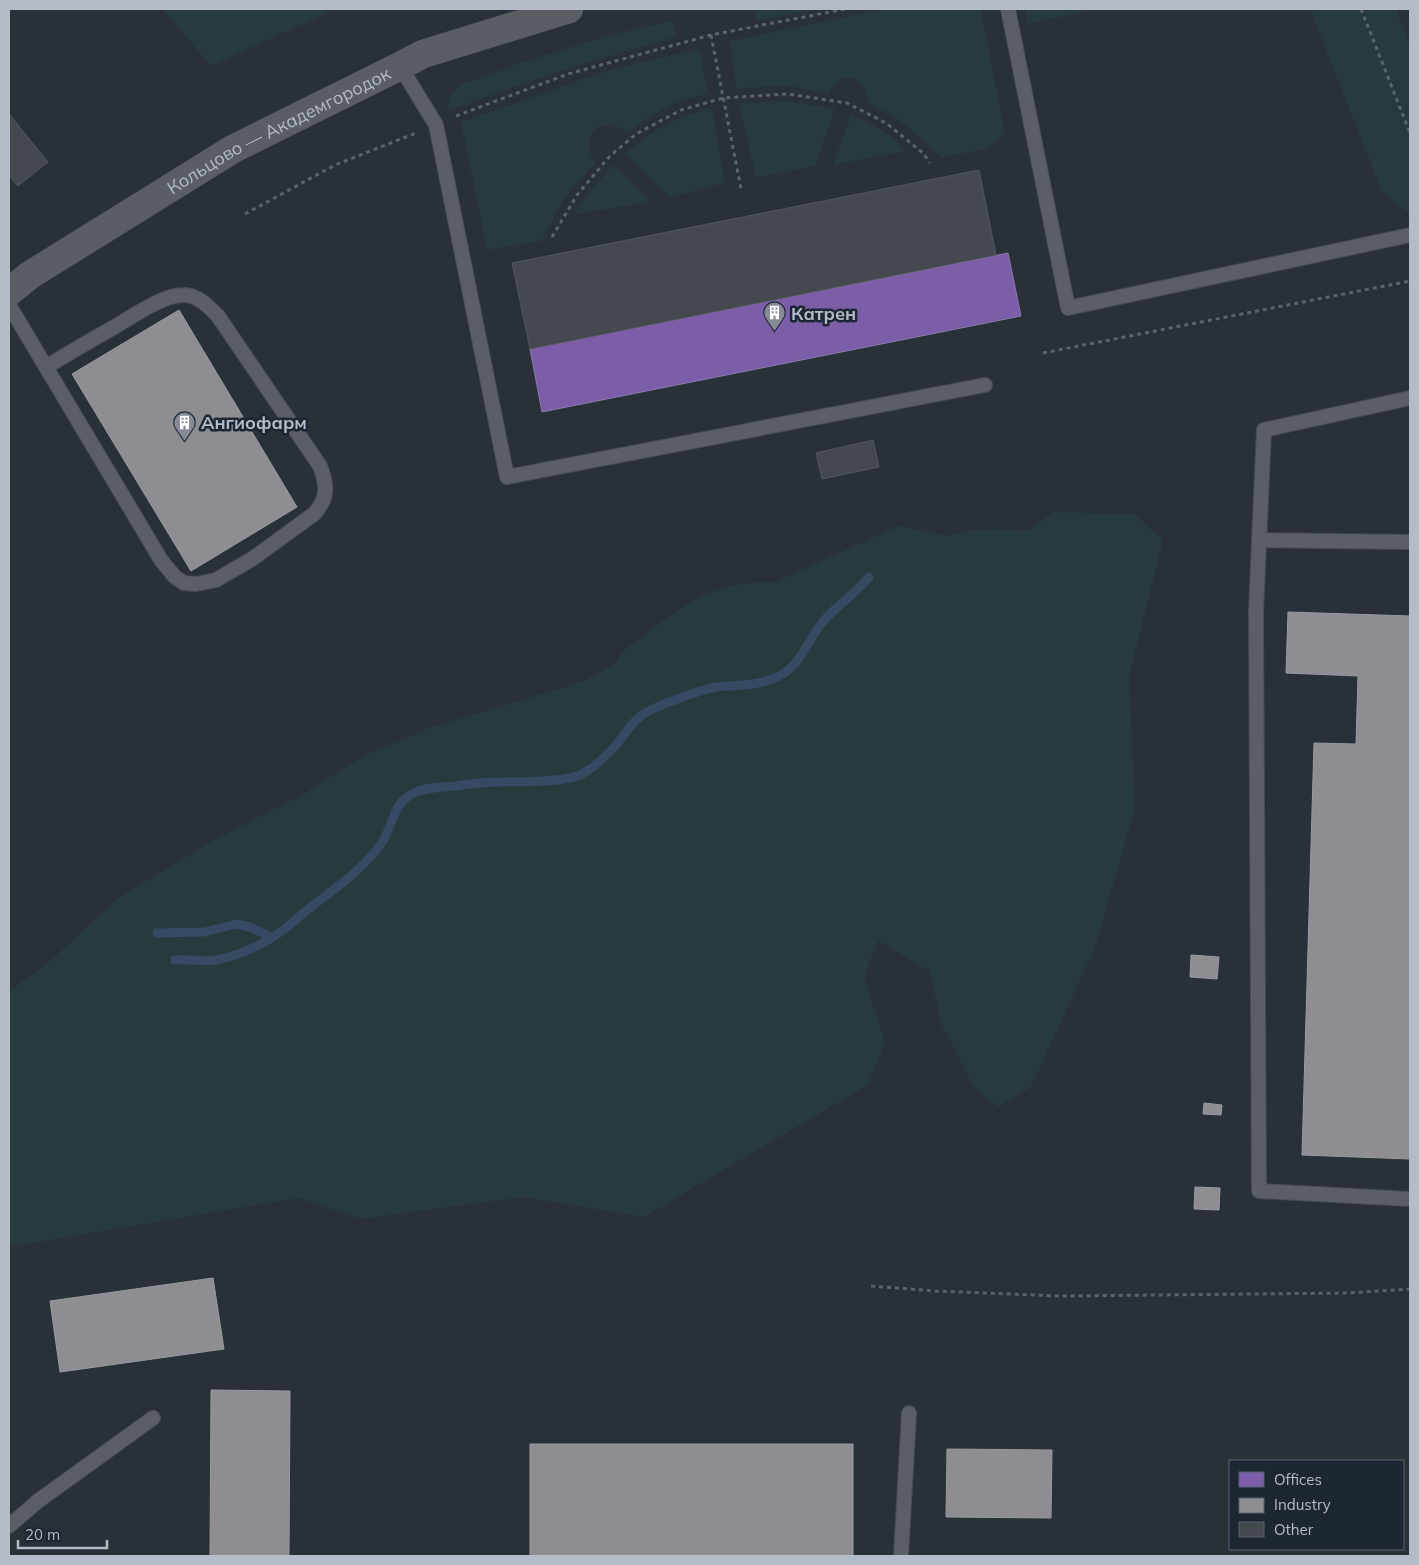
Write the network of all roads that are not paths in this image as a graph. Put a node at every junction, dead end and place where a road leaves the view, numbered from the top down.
1 (569, 9) edge
2 (1008, 9) edge
3 (400, 66) junction
4 (1410, 235) edge
5 (9, 292) edge
6 (9, 305) edge
7 (46, 367) junction
8 (985, 385) dead end
9 (1410, 398) edge
10 (1259, 540) junction
11 (1410, 542) edge
12 (1410, 1199) edge
13 (908, 1413) dead end
14 (153, 1418) dead end
15 (9, 1526) edge
16 (900, 1556) edge

1 - 3 main road, Кольцово — Академгородок
2 - 4 lane
3 - 5 main road, Кольцово — Академгородок
3 - 8 lane
6 - 7 lane
7 - 7 lane
9 - 10 lane
10 - 11 lane
10 - 12 lane
13 - 16 lane
14 - 15 lane

